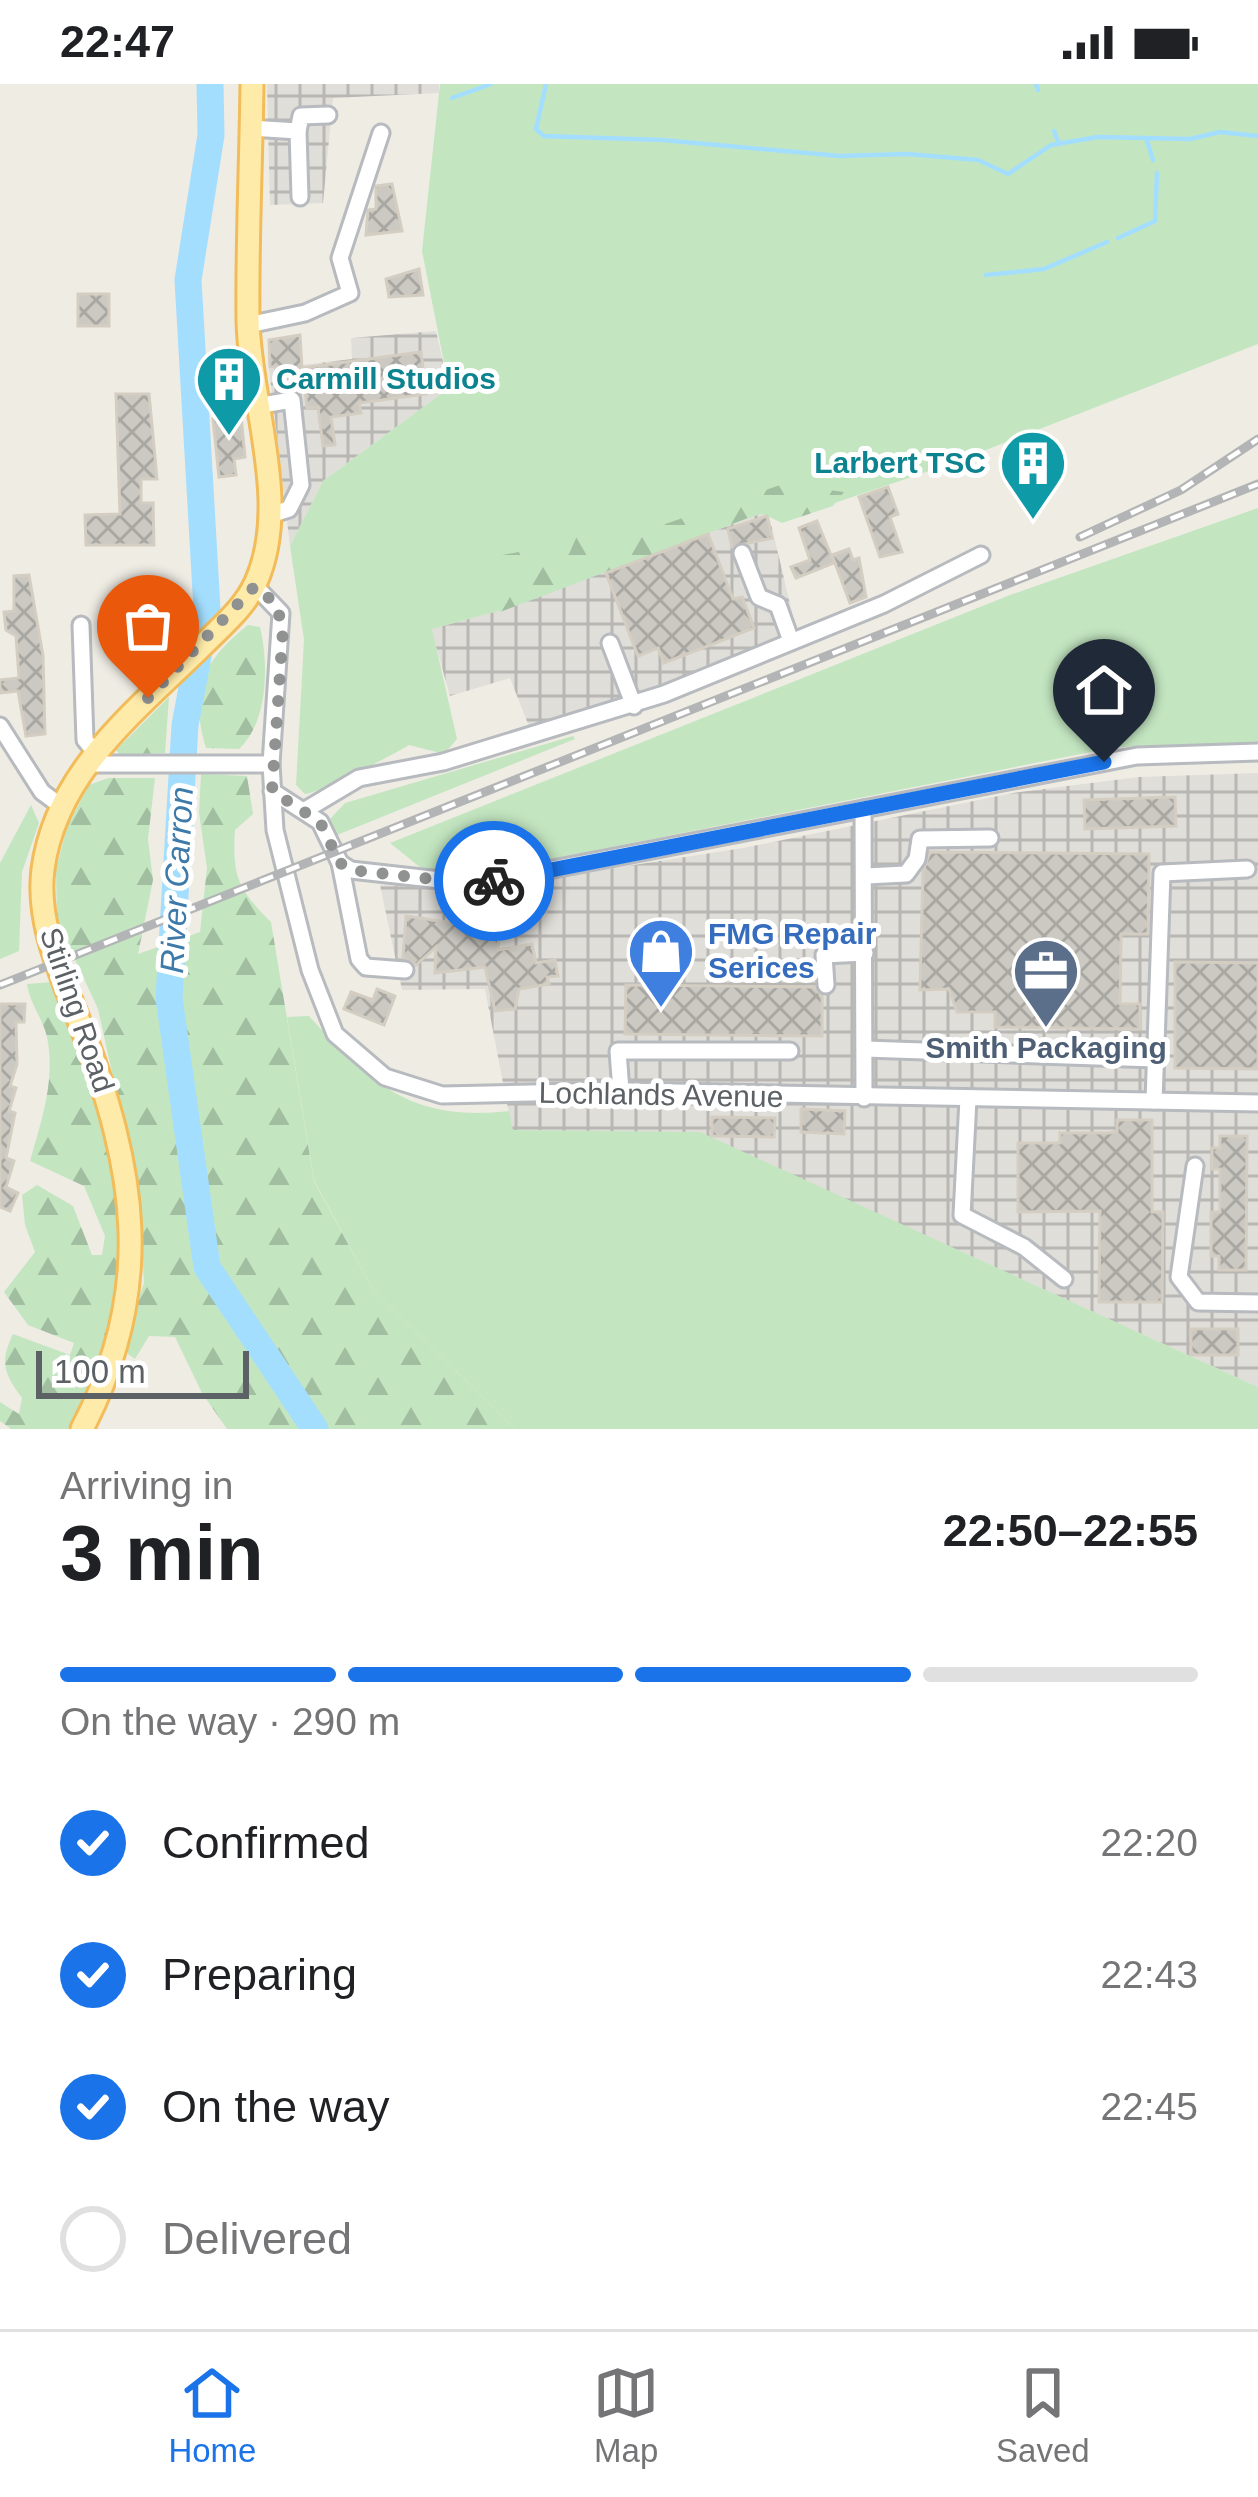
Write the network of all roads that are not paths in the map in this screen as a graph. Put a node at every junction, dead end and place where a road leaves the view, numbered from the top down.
1 (252, 84) edge
2 (328, 115) dead end
3 (251, 128) junction
4 (298, 131) junction
5 (381, 133) dead end
6 (300, 197) dead end
7 (248, 325) junction
8 (256, 406) junction
9 (270, 515) junction
10 (742, 553) dead end
11 (981, 554) dead end
12 (255, 586) junction
13 (82, 625) dead end
14 (791, 641) junction
15 (610, 643) dead end
16 (634, 706) junction
17 (0, 726) edge
18 (1258, 752) edge
19 (91, 758) junction
20 (271, 764) junction
21 (272, 791) junction
22 (61, 806) junction
23 (307, 809) junction
24 (863, 809) junction
25 (990, 838) dead end
26 (340, 863) junction
27 (1247, 869) dead end
28 (866, 876) junction
29 (866, 953) junction
30 (405, 970) dead end
31 (826, 985) dead end
32 (865, 1049) junction
33 (790, 1051) dead end
34 (1155, 1059) junction
35 (621, 1091) junction
36 (864, 1098) junction
37 (968, 1100) junction
38 (1154, 1101) junction
39 (1258, 1102) edge
40 (1196, 1166) dead end
41 (1064, 1279) dead end
42 (1258, 1303) edge
43 (82, 1429) edge

1 - 3 main road, Stirling Road
2 - 4 street
3 - 4 street
3 - 7 main road, Stirling Road
4 - 6 street
5 - 7 street
7 - 8 main road, Stirling Road
8 - 9 main road, Stirling Road
8 - 9 street
9 - 12 main road, Stirling Road
10 - 14 street
11 - 14 street
12 - 19 main road, Stirling Road
12 - 20 street, Lochlands Avenue
13 - 19 street
14 - 16 street
15 - 16 street
16 - 23 street
17 - 22 street
18 - 24 street
19 - 20 street
19 - 22 main road, Stirling Road
20 - 21 street, Lochlands Avenue
21 - 23 street
21 - 35 street, Lochlands Avenue
22 - 43 main road, Stirling Road
23 - 26 street
24 - 26 street
24 - 28 street
25 - 28 street
26 - 30 street
27 - 34 street
28 - 29 street
29 - 31 street
29 - 32 street
32 - 34 street
32 - 36 street
33 - 35 street
34 - 38 street
35 - 36 street, Lochlands Avenue
36 - 37 street, Lochlands Avenue
37 - 38 street, Lochlands Avenue
37 - 41 street
38 - 39 street, Lochlands Avenue
40 - 42 street

